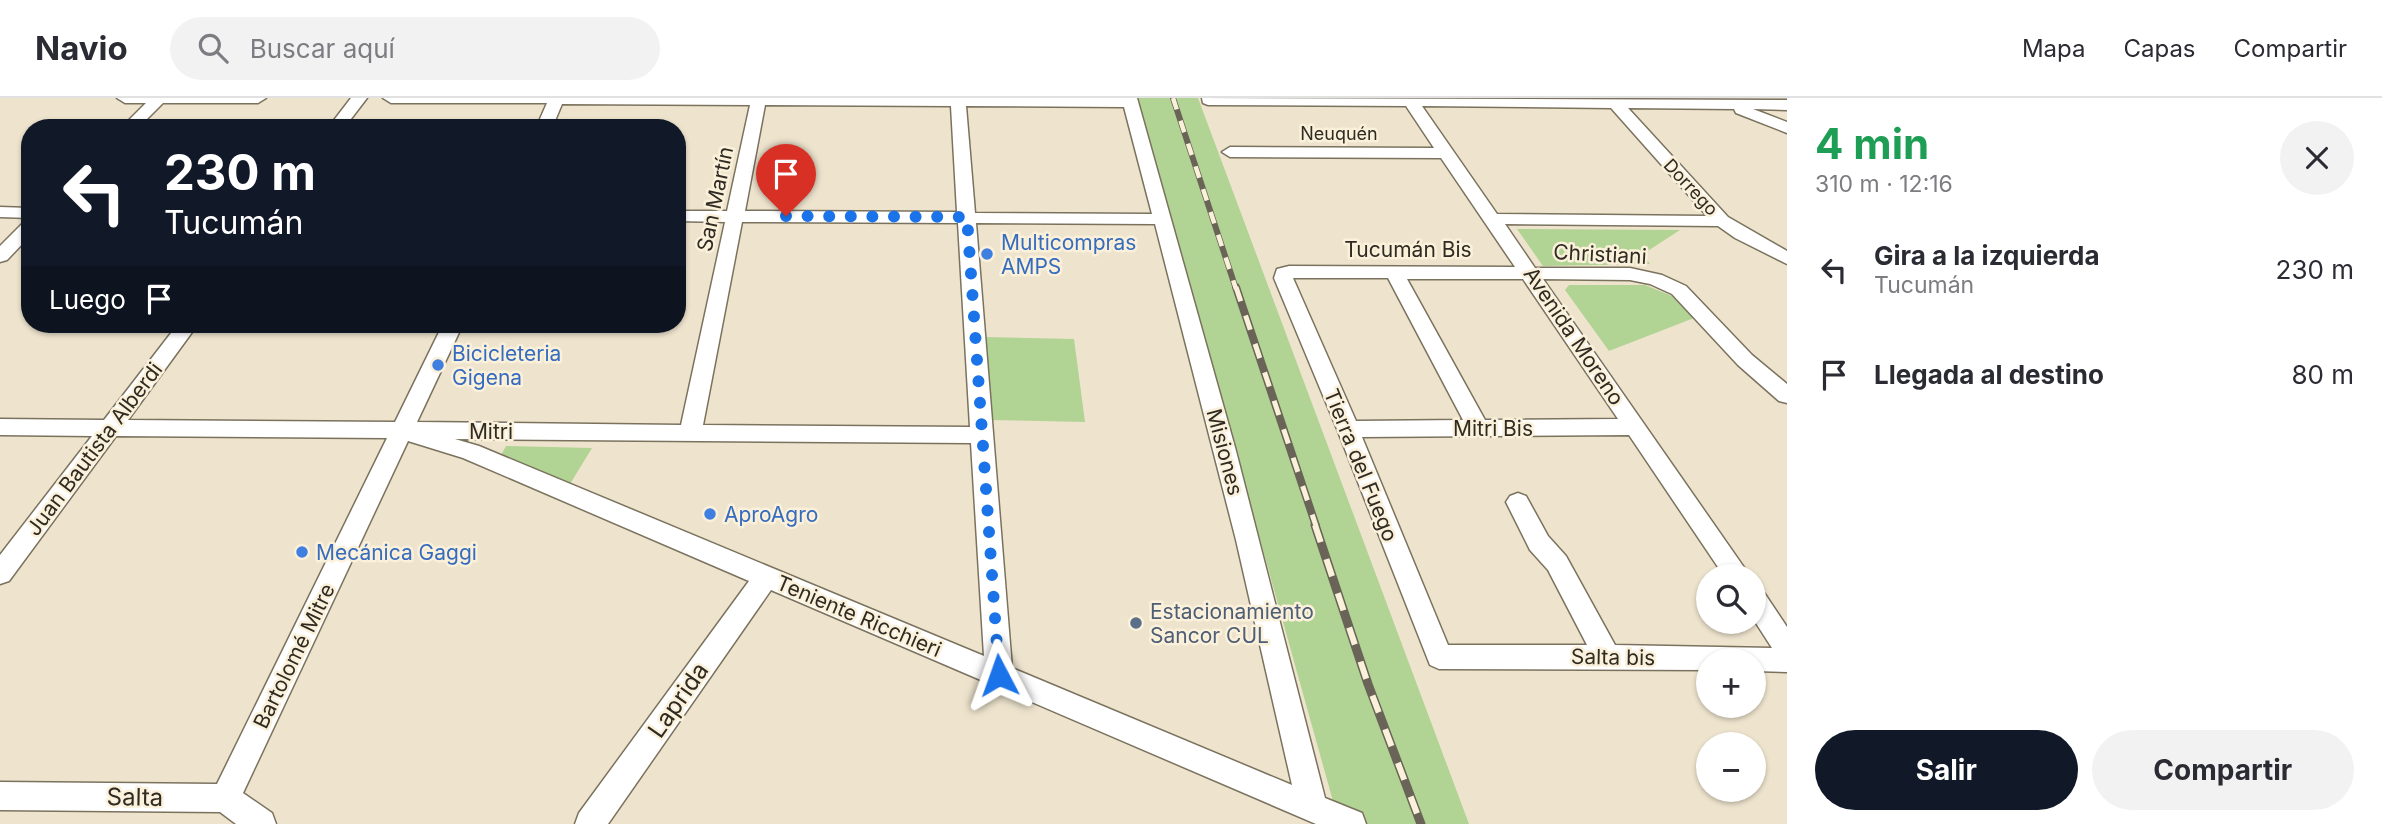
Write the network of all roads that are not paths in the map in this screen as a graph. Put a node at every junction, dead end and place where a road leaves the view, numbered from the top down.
1 (125, 98) edge
2 (159, 98) edge
3 (258, 98) edge
4 (359, 98) edge
5 (391, 98) edge
6 (557, 99) edge
7 (759, 100) edge
8 (958, 100) edge
9 (1129, 100) edge
10 (1208, 100) dead end
11 (1410, 100) edge
12 (1612, 101) edge
13 (1728, 105) junction
14 (1787, 105) edge
15 (138, 119) edge
16 (343, 119) edge
17 (548, 119) edge
18 (1787, 128) edge
19 (1230, 152) dead end
20 (1448, 153) junction
21 (0, 212) edge
22 (21, 213) edge
23 (686, 216) edge
24 (735, 216) junction
25 (967, 217) junction
26 (1161, 219) junction
27 (1494, 219) junction
28 (1723, 221) junction
29 (21, 235) edge
30 (0, 256) edge
31 (1787, 258) edge
32 (1393, 271) junction
33 (1284, 273) joint
34 (1531, 273) junction
35 (181, 333) edge
36 (449, 333) edge
37 (1787, 396) edge
38 (1637, 427) junction
39 (0, 428) edge
40 (109, 428) junction
41 (1478, 428) junction
42 (1348, 429) junction
43 (402, 431) junction
44 (690, 433) junction
45 (982, 435) junction
46 (1518, 502) dead end
47 (1730, 564) edge
48 (0, 573) edge
49 (766, 577) junction
50 (1766, 617) edge
51 (1787, 649) edge
52 (1439, 657) joint
53 (1607, 657) junction
54 (1787, 660) edge
55 (999, 675) junction
56 (0, 796) edge
57 (225, 798) junction
58 (1312, 807) junction
59 (261, 824) edge
60 (590, 824) edge
61 (1352, 824) edge

1 - 2 street
2 - 3 street
2 - 15 street
4 - 16 street
5 - 6 street
6 - 7 street
6 - 17 street
7 - 8 street
7 - 24 street, San Martín
8 - 9 street
8 - 25 street
9 - 26 street, Misiones
10 - 11 street
11 - 12 street
11 - 20 street, Avenida Moreno
12 - 13 street
12 - 28 street, Dorrego
13 - 14 street
13 - 18 street
19 - 20 street, Neuquén
20 - 27 street, Avenida Moreno
21 - 22 street
23 - 24 street
24 - 25 street
24 - 44 street, San Martín
25 - 26 street
25 - 45 street
26 - 58 street, Misiones
27 - 28 street, Tucumán Bis
27 - 34 street, Avenida Moreno
28 - 31 street, Dorrego
29 - 30 street
32 - 33 street, Tucumán Bis
32 - 34 street, Tucumán Bis
32 - 41 street
33 - 42 street, Tierra del Fuego
34 - 37 street, Christiani
34 - 38 street, Avenida Moreno
35 - 40 street, Juan Bautista Alberdi
36 - 43 street, Bartolomé Mitre
38 - 41 street, Mitri Bis
38 - 47 street, Avenida Moreno
39 - 40 street, Mitri
40 - 43 street, Mitri
40 - 48 street, Juan Bautista Alberdi
41 - 42 street, Mitri Bis
42 - 52 street, Tierra del Fuego
43 - 44 street, Mitri
43 - 49 street, Teniente Ricchieri
43 - 57 street, Bartolomé Mitre
44 - 45 street, Mitri
45 - 55 street
46 - 53 street
49 - 55 street, Teniente Ricchieri
49 - 60 street, Laprida
50 - 51 street
52 - 53 street, Salta bis
53 - 54 street, Salta bis
55 - 58 street, Teniente Ricchieri
56 - 57 street, Salta
57 - 59 street
58 - 61 street, Teniente Ricchieri

